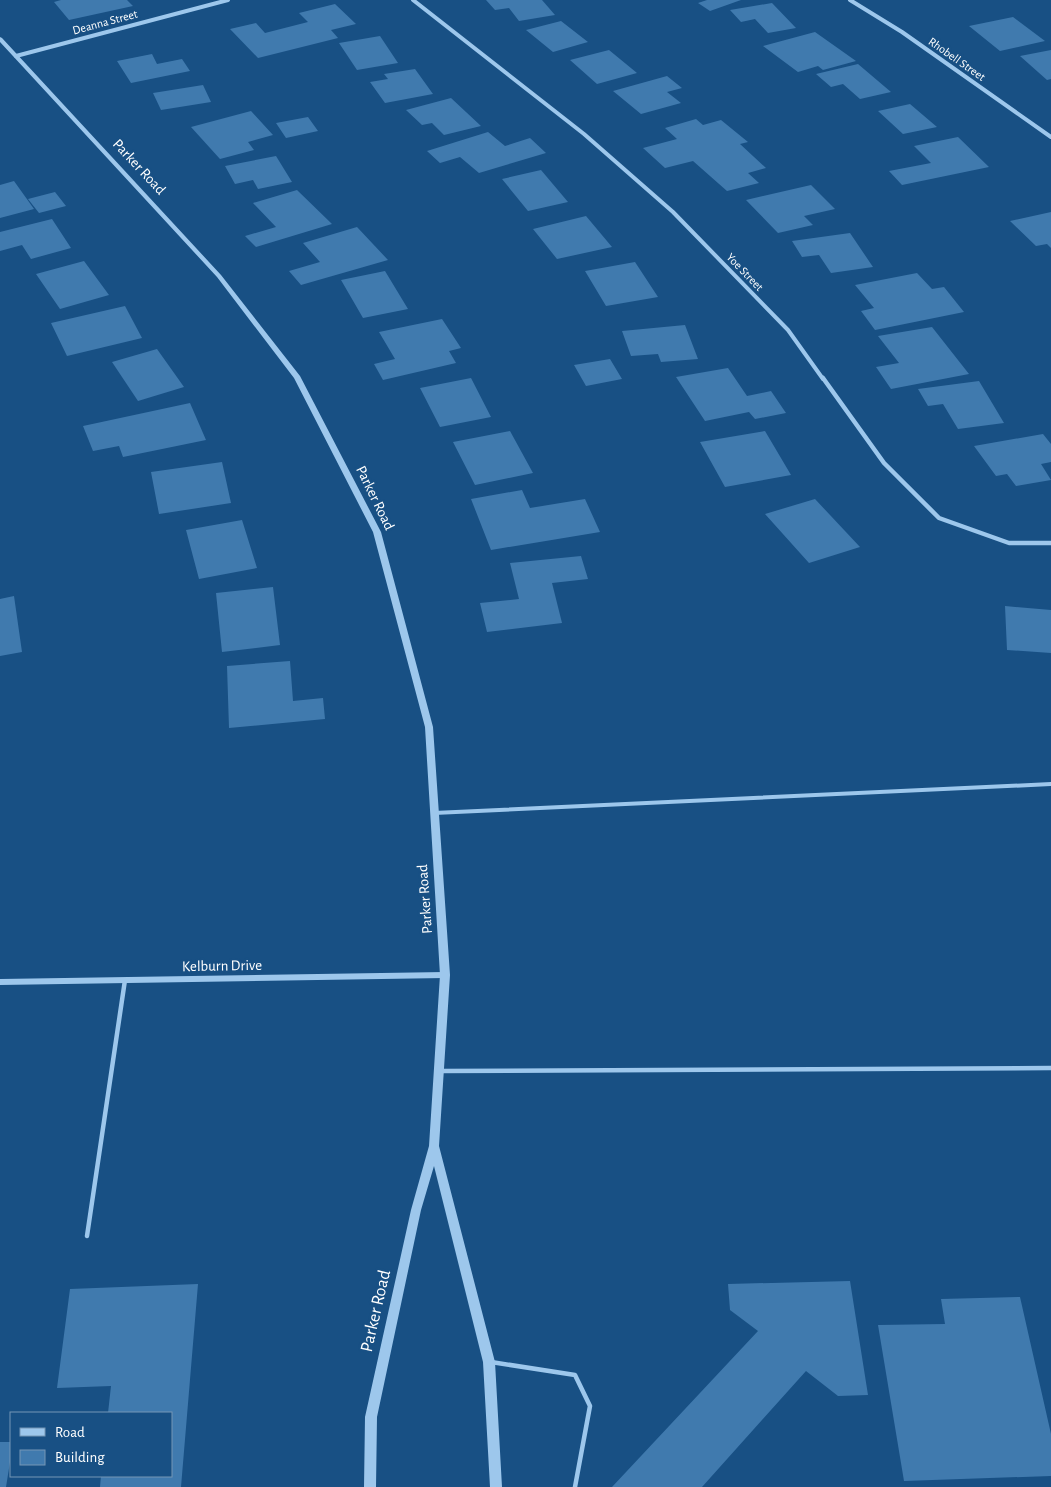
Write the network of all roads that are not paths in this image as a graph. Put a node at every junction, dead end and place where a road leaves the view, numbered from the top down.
1 (228, 0) edge
2 (413, 0) edge
3 (850, 0) edge
4 (0, 39) edge
5 (16, 56) junction
6 (1051, 137) edge
7 (1051, 543) edge
8 (1051, 784) edge
9 (434, 813) junction
10 (445, 975) junction
11 (124, 980) junction
12 (0, 982) edge
13 (1051, 1068) edge
14 (439, 1071) junction
15 (434, 1146) junction
16 (87, 1236) dead end
17 (489, 1362) junction
18 (370, 1487) edge
19 (496, 1487) edge
20 (575, 1487) edge

1 - 5 street, Deanna Street
2 - 7 street, Yoe Street
3 - 6 street, Rhobell Street
4 - 5 street, Parker Road
5 - 9 street, Parker Road
8 - 9 lane
9 - 10 street, Parker Road
10 - 11 street, Kelburn Drive
10 - 14 street, Parker Road
11 - 12 street, Kelburn Drive
11 - 16 lane
13 - 14 lane
14 - 15 street, Parker Road
15 - 17 street, Parker Road
15 - 18 street, Parker Road
17 - 19 street, Parker Road
17 - 20 lane

